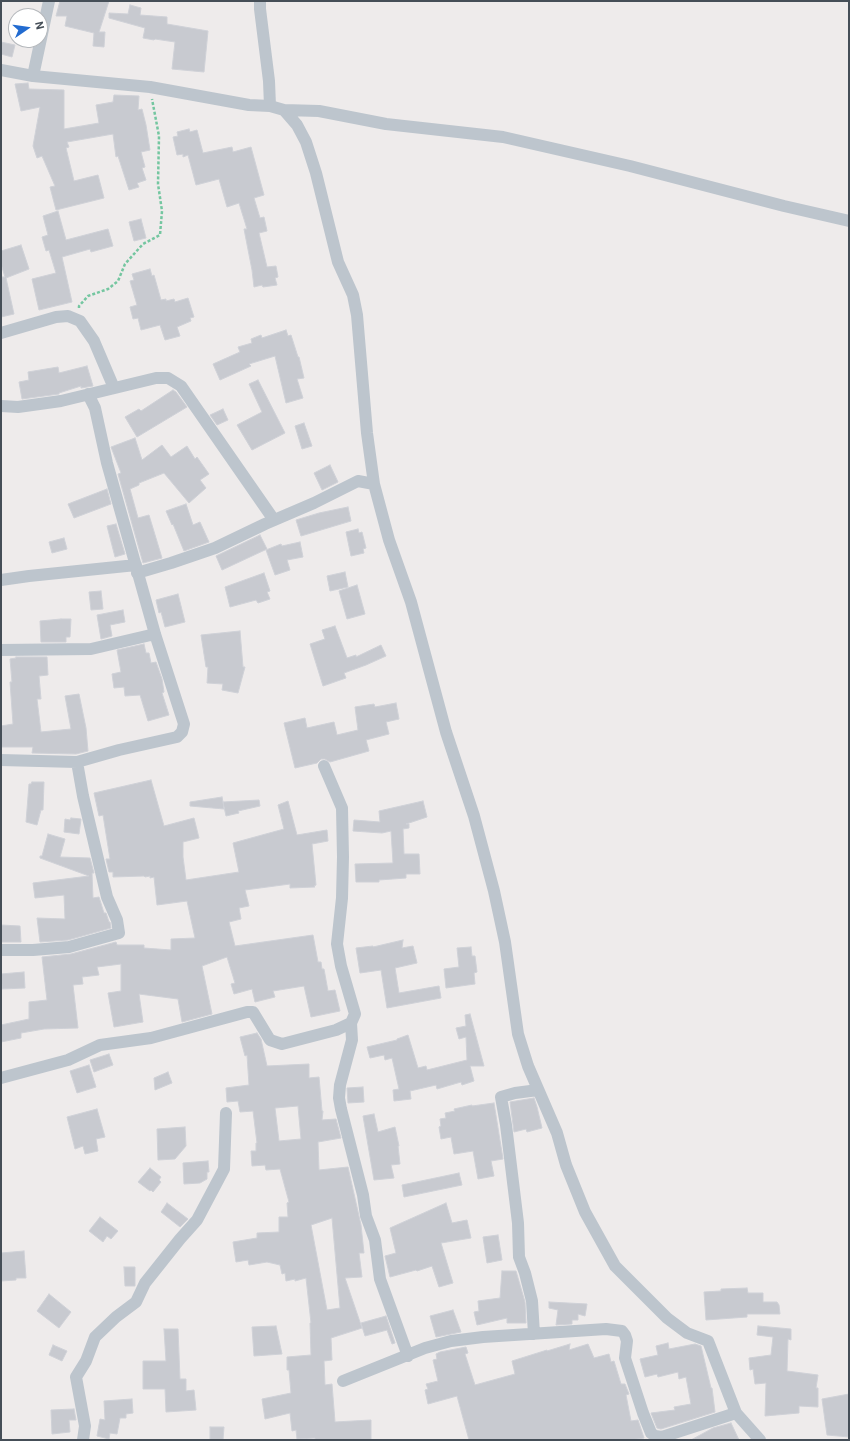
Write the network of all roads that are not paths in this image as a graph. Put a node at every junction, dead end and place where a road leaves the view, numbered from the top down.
1 (49, 1) edge
2 (260, 1) edge
3 (1, 70) edge
4 (33, 76) junction
5 (270, 106) junction
6 (284, 110) junction
7 (849, 221) edge
8 (1, 333) edge
9 (114, 388) junction
10 (88, 394) junction
11 (1, 406) edge
12 (374, 484) junction
13 (274, 520) junction
14 (136, 569) junction
15 (1, 580) edge
16 (155, 634) junction
17 (1, 650) edge
18 (1, 760) edge
19 (77, 762) junction
20 (324, 766) dead end
21 (1, 950) edge
22 (351, 1023) junction
23 (1, 1078) edge
24 (538, 1090) junction
25 (226, 1113) dead end
26 (534, 1334) junction
27 (408, 1356) junction
28 (343, 1381) dead end
29 (736, 1413) junction
30 (667, 1438) edge
31 (83, 1440) edge
32 (760, 1440) edge

1 - 4 street
2 - 5 street
3 - 4 street
4 - 5 street
5 - 6 street
6 - 7 street
6 - 12 street
8 - 9 street
9 - 10 street
9 - 13 street
10 - 11 street
10 - 14 street
12 - 13 street
12 - 24 street
13 - 14 street
14 - 15 street
14 - 16 street
16 - 17 street
16 - 19 street
18 - 19 street
19 - 21 street
20 - 22 street
22 - 23 street
22 - 27 street
24 - 26 street
24 - 29 street
25 - 31 street
26 - 27 street
26 - 30 street
27 - 28 street
29 - 30 street
29 - 32 street

